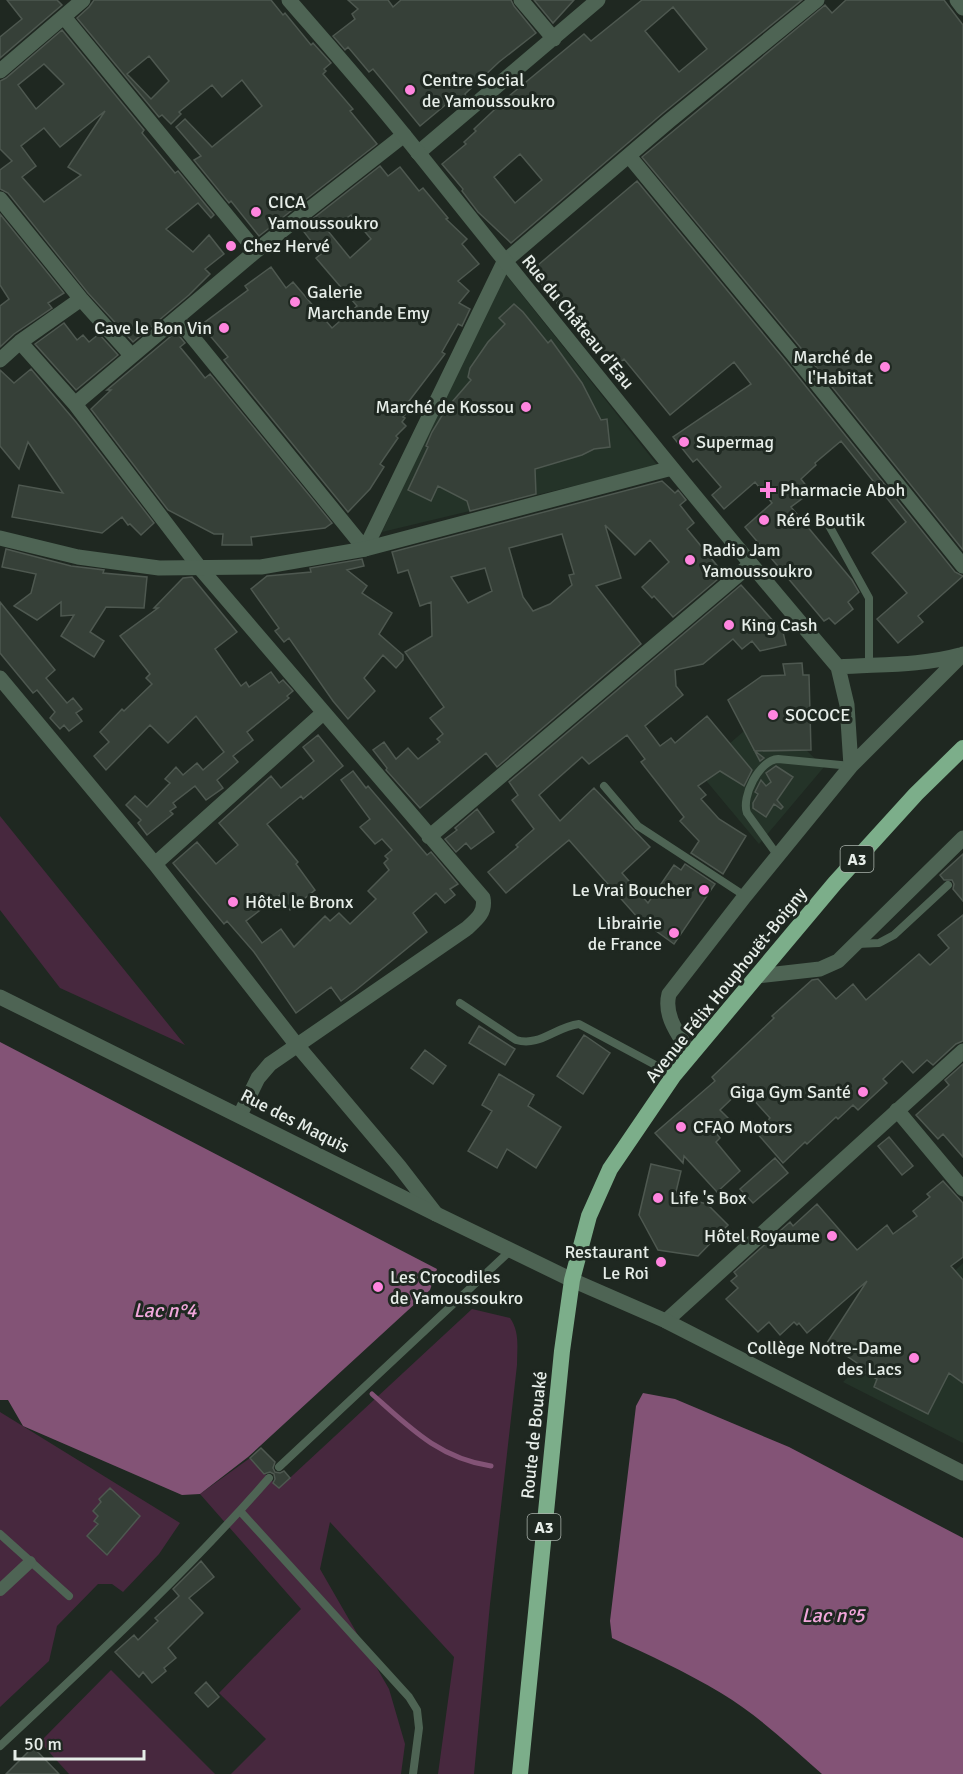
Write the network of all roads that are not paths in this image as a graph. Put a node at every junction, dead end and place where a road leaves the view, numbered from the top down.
1 (83, 0) edge
2 (289, 0) edge
3 (521, 0) edge
4 (598, 0) edge
5 (817, 0) edge
6 (957, 0) edge
7 (963, 8) edge
8 (64, 17) junction
9 (554, 39) junction
10 (0, 71) edge
11 (404, 135) junction
12 (418, 153) junction
13 (628, 156) junction
14 (0, 200) edge
15 (256, 251) junction
16 (504, 262) junction
17 (81, 299) junction
18 (177, 318) junction
19 (20, 342) junction
20 (131, 355) junction
21 (0, 360) edge
22 (75, 404) junction
23 (672, 468) junction
24 (827, 522) dead end
25 (0, 538) edge
26 (365, 549) junction
27 (751, 564) junction
28 (963, 566) edge
29 (200, 568) junction
30 (963, 654) edge
31 (869, 665) junction
32 (838, 667) junction
33 (0, 678) edge
34 (323, 713) junction
35 (963, 748) edge
36 (851, 766) junction
37 (604, 786) dead end
38 (429, 837) junction
39 (963, 838) edge
40 (778, 856) junction
41 (155, 864) junction
42 (948, 885) dead end
43 (745, 896) junction
44 (856, 944) junction
45 (757, 976) junction
46 (0, 997) edge
47 (460, 1003) dead end
48 (296, 1044) junction
49 (963, 1051) edge
50 (691, 1056) junction
51 (674, 1075) junction
52 (897, 1110) junction
53 (240, 1115) junction
54 (963, 1189) edge
55 (436, 1214) junction
56 (512, 1250) junction
57 (572, 1280) junction
58 (666, 1321) junction
59 (279, 1467) dead end
60 (963, 1473) edge
61 (269, 1478) dead end
62 (240, 1511) junction
63 (0, 1534) edge
64 (30, 1562) junction
65 (0, 1590) edge
66 (69, 1596) dead end
67 (0, 1746) edge
68 (413, 1774) edge
69 (520, 1774) edge

1 - 8 street
2 - 11 street, Rue du Château d'Eau
3 - 9 street
4 - 9 street
5 - 13 street
6 - 7 street
8 - 10 street
8 - 15 street
9 - 12 street
11 - 12 street, Rue du Château d'Eau
11 - 15 street
12 - 16 street, Rue du Château d'Eau
13 - 16 street
13 - 28 street
14 - 17 street
15 - 18 street
16 - 23 street, Rue du Château d'Eau
16 - 26 street
17 - 19 street
17 - 20 street
18 - 20 street
18 - 26 street
19 - 21 street
19 - 22 street
20 - 22 street
22 - 29 street
23 - 26 street
23 - 27 street, Rue du Château d'Eau
24 - 31 lane
25 - 29 street
26 - 29 street
27 - 32 street, Rue du Château d'Eau
27 - 38 street
29 - 34 street
30 - 31 street
30 - 36 street
31 - 32 street
32 - 36 street, Rue du Château d'Eau
33 - 41 street
34 - 38 street
34 - 41 street
35 - 45 highway, Avenue Félix Houphouët-Boigny / A3
36 - 40 street
36 - 40 lane
37 - 43 lane
38 - 48 street
39 - 44 street
40 - 43 street
41 - 48 street
42 - 44 lane
43 - 50 street
44 - 45 street
45 - 50 highway, Avenue Félix Houphouët-Boigny / A3
46 - 53 street, Rue des Maquis
47 - 51 lane
48 - 53 street
48 - 55 street
49 - 52 street
50 - 51 highway, Avenue Félix Houphouët-Boigny / A3
51 - 57 highway, Avenue Félix Houphouët-Boigny / A3
52 - 54 street
52 - 58 street
53 - 55 street, Rue des Maquis
55 - 56 street, Rue des Maquis
56 - 57 street, Rue des Maquis
56 - 59 lane
57 - 58 street, Rue des Maquis
57 - 69 highway, Route de Bouaké / A3
58 - 60 street, Rue des Maquis
61 - 62 lane
62 - 67 lane
62 - 68 lane
63 - 64 lane
64 - 65 street
64 - 66 lane

